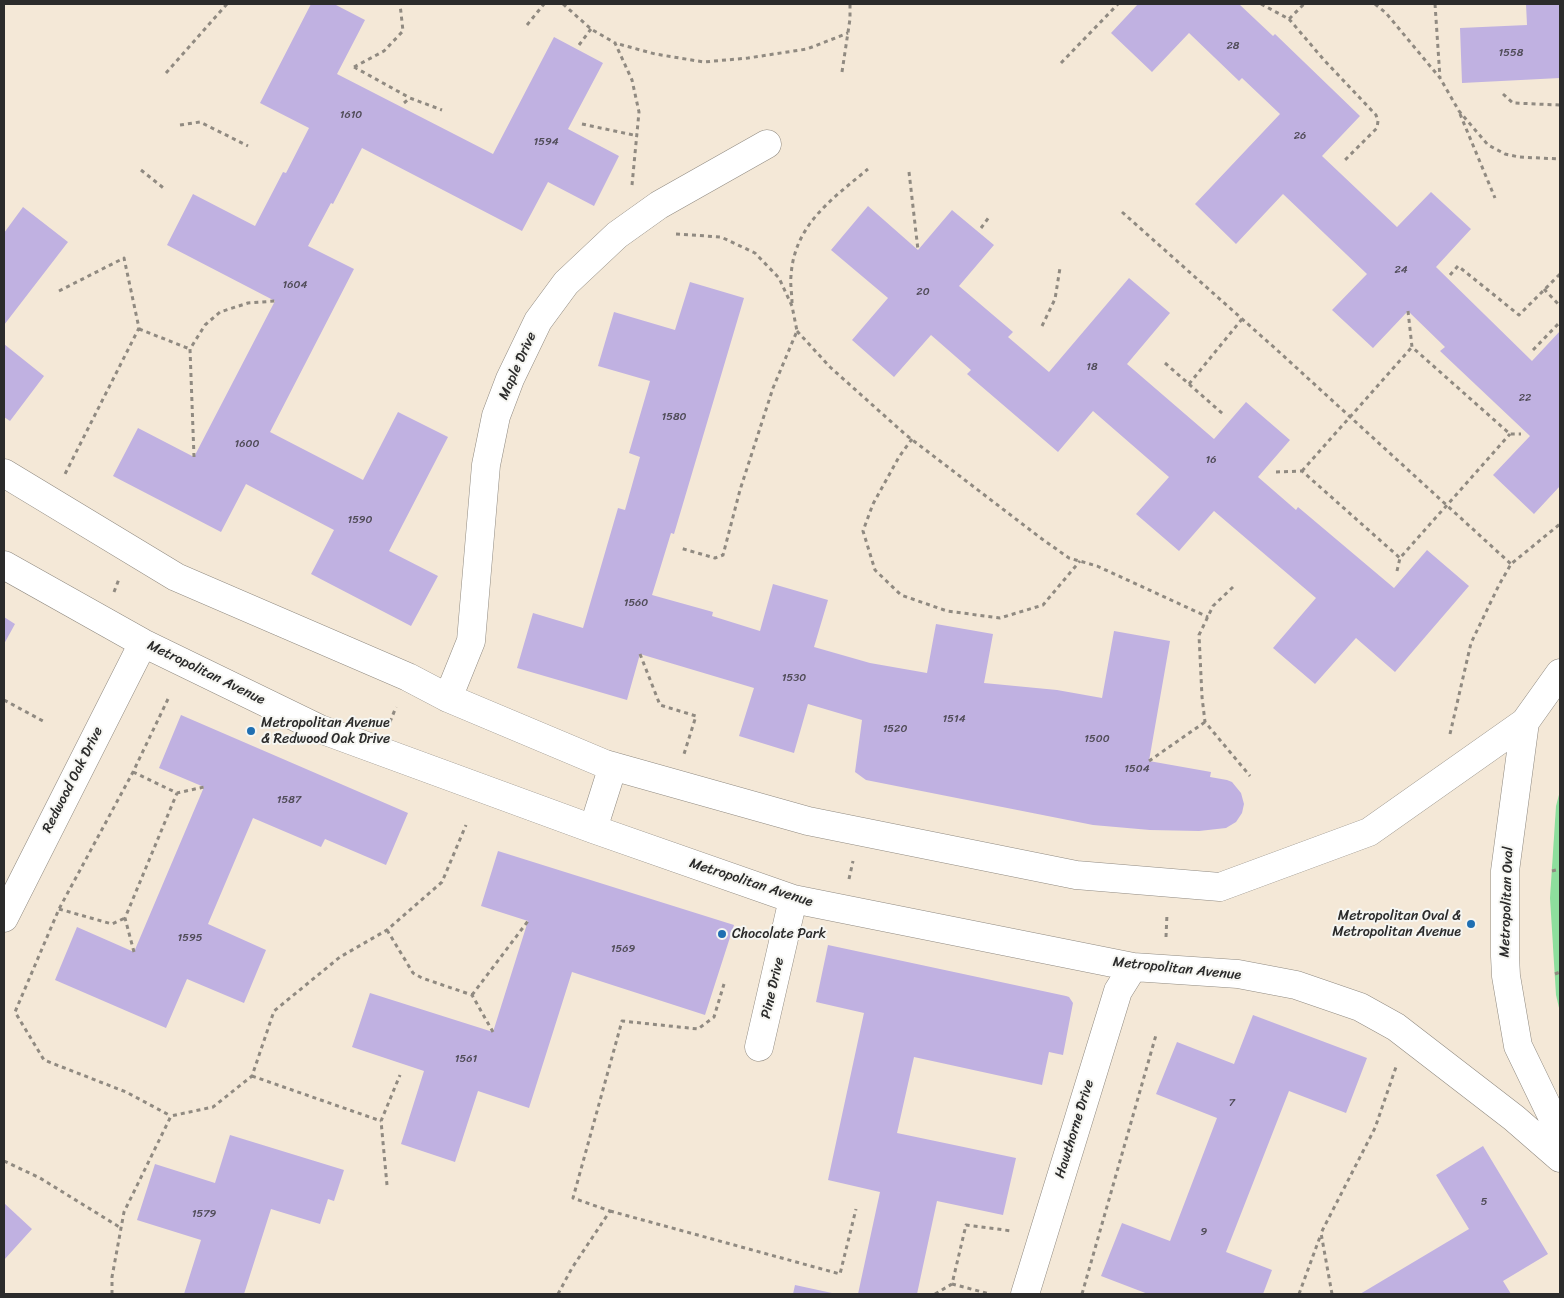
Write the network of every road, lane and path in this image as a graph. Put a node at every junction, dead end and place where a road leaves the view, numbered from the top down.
1 (226, 4) edge
2 (400, 4) edge
3 (544, 4) edge
4 (563, 4) edge
5 (850, 4) edge
6 (1118, 4) edge
7 (1261, 4) edge
8 (1304, 4) edge
9 (1375, 4) edge
10 (1435, 4) edge
11 (1289, 18) junction
12 (527, 25) dead end
13 (591, 28) junction
14 (848, 33) junction
15 (614, 43) junction
16 (579, 45) dead end
17 (1061, 63) dead end
18 (842, 72) dead end
19 (166, 73) dead end
20 (1440, 78) junction
21 (1503, 94) dead end
22 (410, 98) junction
23 (404, 103) dead end
24 (1560, 105) edge
25 (442, 110) dead end
26 (1459, 111) junction
27 (582, 124) dead end
28 (180, 125) dead end
29 (638, 136) junction
30 (767, 144) dead end
31 (248, 146) dead end
32 (1560, 158) edge
33 (1345, 160) dead end
34 (868, 169) dead end
35 (141, 170) dead end
36 (909, 172) dead end
37 (632, 187) dead end
38 (166, 190) dead end
39 (1495, 198) dead end
40 (1122, 212) dead end
41 (989, 217) dead end
42 (981, 228) dead end
43 (675, 234) dead end
44 (918, 250) dead end
45 (1060, 268) dead end
46 (1560, 274) edge
47 (1450, 275) dead end
48 (1544, 289) junction
49 (59, 291) dead end
50 (275, 301) dead end
51 (792, 306) junction
52 (1560, 306) edge
53 (1408, 311) dead end
54 (1242, 319) junction
55 (1560, 322) edge
56 (1042, 326) dead end
57 (139, 328) junction
58 (798, 330) junction
59 (1412, 347) junction
60 (190, 349) junction
61 (1533, 350) dead end
62 (1166, 363) dead end
63 (1189, 384) junction
64 (1223, 414) dead end
65 (1349, 417) junction
66 (1510, 434) junction
67 (1521, 434) dead end
68 (912, 439) junction
69 (194, 457) dead end
70 (1302, 471) junction
71 (1276, 472) dead end
72 (4, 473) edge
73 (51, 501) junction
74 (1446, 505) junction
75 (1560, 524) edge
76 (680, 548) dead end
77 (1400, 558) junction
78 (1080, 561) junction
79 (1512, 564) junction
80 (4, 565) edge
81 (1396, 571) dead end
82 (121, 575) dead end
83 (1233, 586) dead end
84 (111, 599) dead end
85 (1208, 617) junction
86 (143, 643) junction
87 (640, 654) dead end
88 (1560, 673) edge
89 (448, 698) junction
90 (168, 699) dead end
91 (4, 700) edge
92 (397, 704) dead end
93 (43, 721) dead end
94 (390, 722) dead end
95 (1204, 722) junction
96 (1525, 722) junction
97 (1450, 734) dead end
98 (1149, 761) dead end
99 (613, 766) junction
100 (132, 772) junction
101 (1250, 776) dead end
102 (674, 783) junction
103 (204, 787) dead end
104 (177, 793) junction
105 (466, 825) dead end
106 (593, 829) junction
107 (1560, 869) edge
108 (1552, 871) dead end
109 (793, 899) junction
110 (59, 909) junction
111 (1167, 911) dead end
112 (4, 918) edge
113 (125, 918) junction
114 (528, 921) dead end
115 (387, 930) junction
116 (1166, 938) dead end
117 (134, 952) dead end
118 (1133, 967) junction
119 (1560, 972) edge
120 (1555, 974) dead end
121 (724, 984) dead end
122 (472, 994) junction
123 (493, 1032) dead end
124 (1156, 1035) dead end
125 (759, 1047) dead end
126 (1396, 1067) dead end
127 (252, 1076) junction
128 (400, 1076) dead end
129 (171, 1116) junction
130 (381, 1121) junction
131 (1560, 1133) edge
132 (1560, 1158) edge
133 (4, 1161) edge
134 (387, 1185) dead end
135 (856, 1208) dead end
136 (610, 1211) junction
137 (121, 1228) junction
138 (1015, 1232) dead end
139 (1321, 1233) junction
140 (952, 1284) junction
141 (112, 1294) edge
142 (558, 1294) edge
143 (935, 1294) edge
144 (990, 1294) edge
145 (1025, 1294) edge
146 (1082, 1294) edge
147 (1299, 1294) edge
148 (1332, 1294) edge

1 - 19 path
2 - 22 path
3 - 12 path
4 - 13 path
5 - 14 path
6 - 17 path
7 - 11 path
8 - 11 path
9 - 20 path
10 - 20 path
11 - 33 path
13 - 15 path
13 - 16 path
14 - 15 path
14 - 18 path
15 - 29 path
20 - 26 path
21 - 24 path
22 - 23 path
22 - 25 path
26 - 32 path
26 - 39 path
27 - 29 path
28 - 31 path
29 - 37 path
30 - 89 street, Maple Drive
34 - 51 path
35 - 38 path
36 - 44 path
40 - 54 path
41 - 42 path
43 - 51 path
45 - 56 path
46 - 48 path
47 - 48 path
48 - 52 path
49 - 57 path
50 - 60 path
51 - 58 path
53 - 59 path
54 - 63 path
54 - 65 path
55 - 61 path
57 - 60 path
57 - 73 path
58 - 68 path
58 - 76 path
59 - 65 path
59 - 66 path
60 - 69 path
62 - 63 path
63 - 64 path
65 - 70 path
65 - 74 path
66 - 67 path
66 - 74 path
68 - 78 path
68 - 78 path
70 - 71 path
70 - 77 path
72 - 73 street
73 - 89 street
74 - 77 path
74 - 79 path
75 - 79 path
77 - 81 path
78 - 85 path
79 - 97 path
80 - 86 street, Metropolitan Avenue
82 - 84 path
83 - 85 path
85 - 95 path
86 - 106 street, Metropolitan Avenue
86 - 112 street, Redwood Oak Drive
87 - 102 path
88 - 96 street, Metropolitan Oval
89 - 99 street
90 - 100 path
91 - 93 path
92 - 94 path
95 - 98 path
95 - 101 path
96 - 102 street
96 - 131 street, Metropolitan Oval
99 - 102 street
99 - 106 street
100 - 104 path
100 - 110 path
103 - 104 path
104 - 113 path
105 - 115 path
106 - 109 street, Metropolitan Avenue
107 - 108 path
109 - 118 street, Metropolitan Avenue
109 - 125 street, Pine Drive
110 - 113 path
110 - 129 path
111 - 116 path
113 - 117 path
114 - 122 path
115 - 122 path
115 - 127 path
118 - 132 street, Metropolitan Avenue
118 - 145 street, Hawthorne Drive
119 - 120 path
121 - 136 path
122 - 123 path
124 - 146 path
126 - 139 path
127 - 129 path
127 - 130 path
128 - 130 path
129 - 137 path
130 - 134 path
133 - 137 path
135 - 136 path
136 - 142 path
137 - 141 path
138 - 140 path
139 - 147 path
139 - 148 path
140 - 143 path
140 - 144 path

